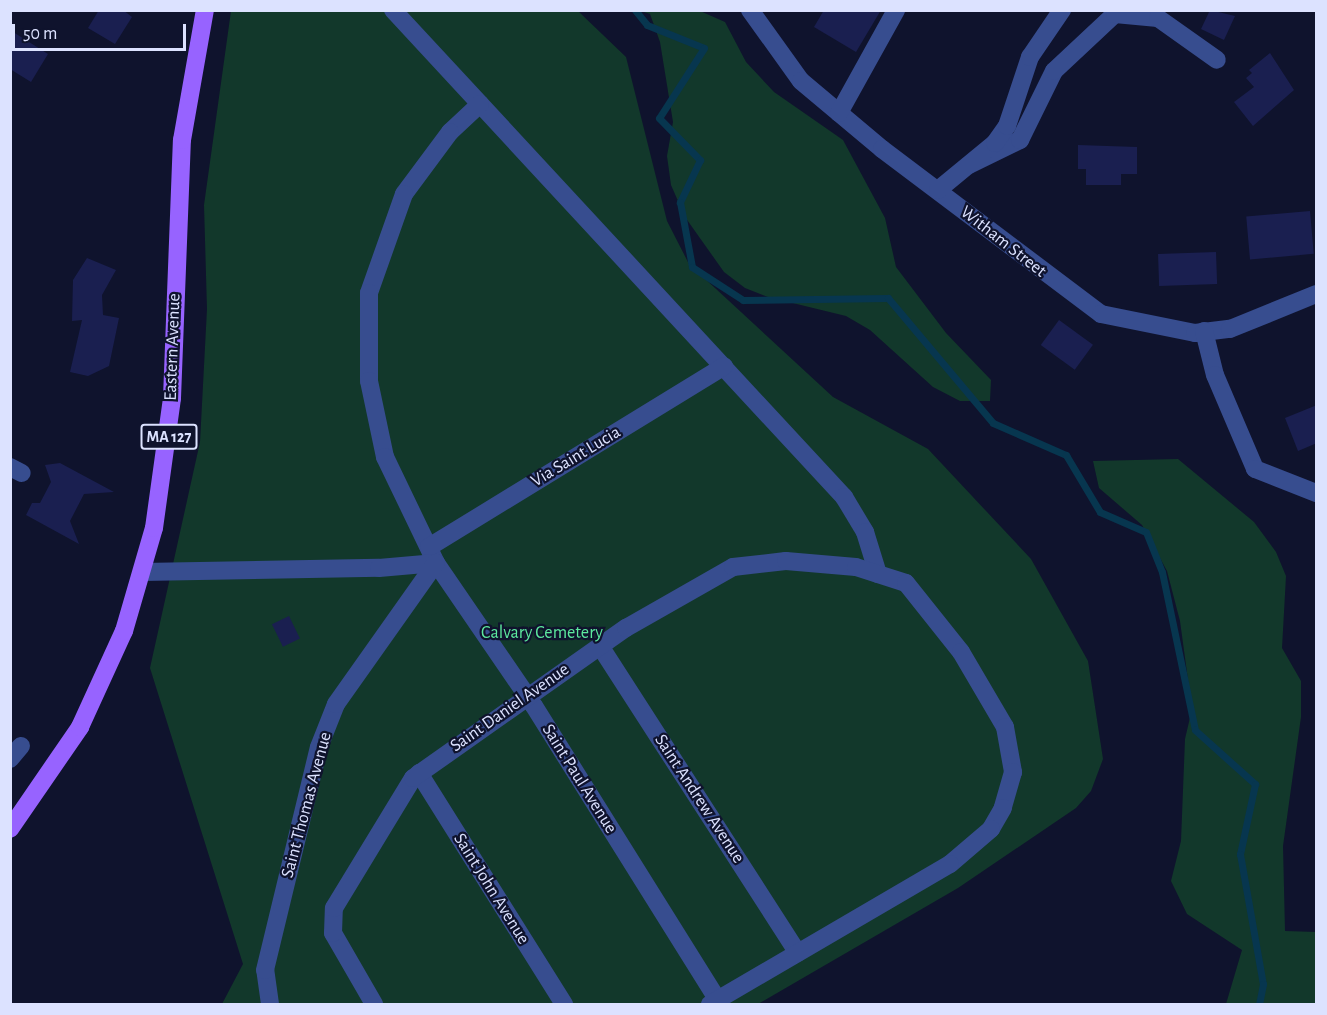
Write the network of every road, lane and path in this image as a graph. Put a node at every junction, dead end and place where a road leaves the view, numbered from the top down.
1 (204, 10) edge
2 (393, 10) edge
3 (750, 10) edge
4 (896, 10) edge
5 (1062, 10) edge
6 (1217, 60) dead end
7 (480, 104) junction
8 (839, 113) junction
9 (969, 165) junction
10 (938, 190) junction
11 (1317, 294) edge
12 (1204, 332) junction
13 (724, 366) junction
14 (1317, 493) edge
15 (432, 555) junction
16 (141, 572) junction
17 (878, 574) junction
18 (600, 646) junction
19 (526, 694) junction
20 (419, 773) junction
21 (10, 829) edge
22 (798, 953) junction
23 (714, 1002) edge
24 (270, 1005) edge
25 (374, 1005) edge
26 (564, 1005) edge

1 - 16 main road, Eastern Avenue / MA 127
2 - 7 street
3 - 8 street, Witham Street
4 - 8 street
5 - 9 street
6 - 9 street
7 - 13 street
7 - 15 street, Saint Paul Avenue
8 - 10 street, Witham Street
9 - 10 street
10 - 12 street, Witham Street
11 - 12 street, Witham Street
12 - 14 street
13 - 15 street, Via Saint Lucia
13 - 17 street
15 - 16 street
15 - 19 street, Saint Paul Avenue
15 - 24 street, Saint Thomas Avenue
16 - 21 main road, Eastern Avenue / MA 127
17 - 18 street, Saint Daniel Avenue
17 - 22 street, Saint Daniel Avenue
18 - 19 street, Saint Daniel Avenue
18 - 22 street, Saint Andrew Avenue
19 - 20 street, Saint Daniel Avenue
19 - 23 street, Saint Paul Avenue
20 - 25 street, Saint Daniel Avenue
20 - 26 street, Saint John Avenue
22 - 23 street, Saint Daniel Avenue

